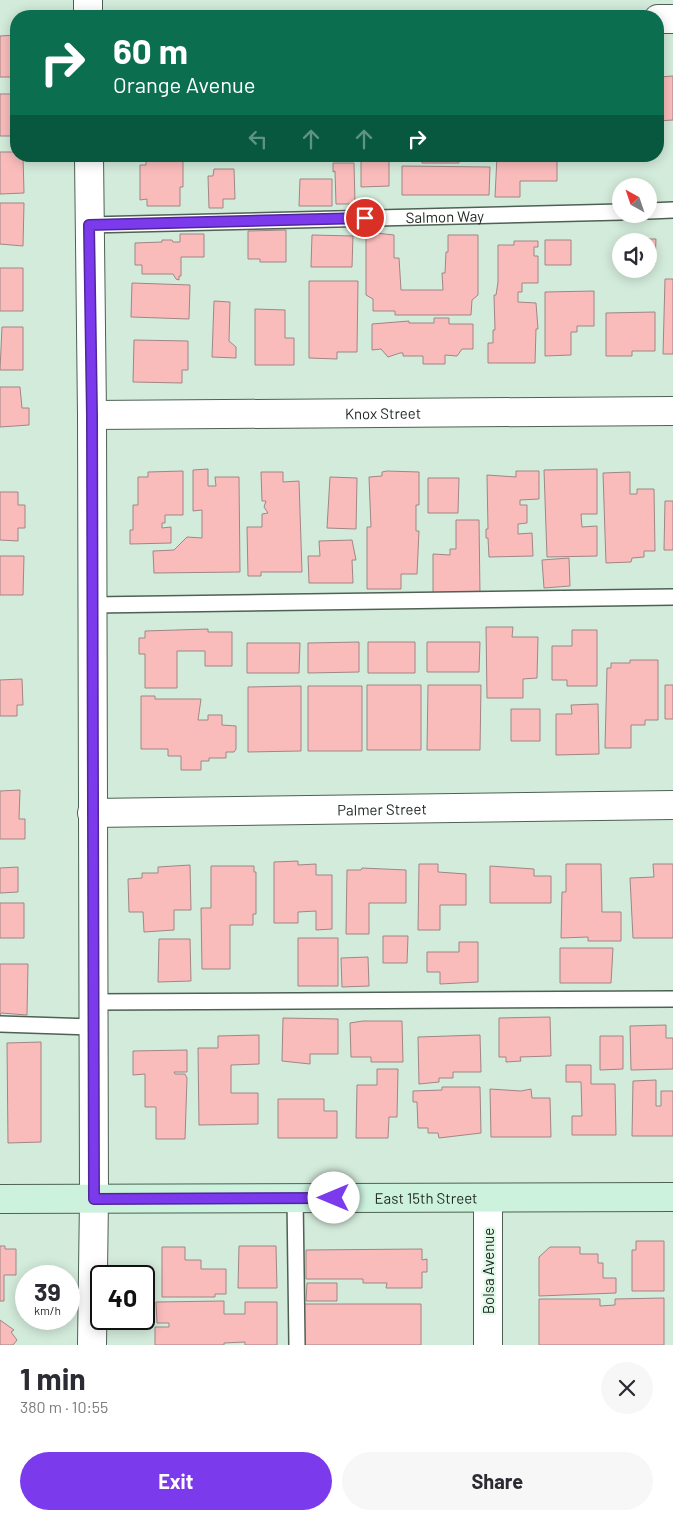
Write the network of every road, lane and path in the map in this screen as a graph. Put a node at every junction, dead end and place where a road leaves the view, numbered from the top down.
1 (88, 162) edge
2 (673, 210) edge
3 (658, 211) edge
4 (612, 212) edge
5 (89, 225) junction
6 (673, 411) edge
7 (92, 415) junction
8 (673, 597) edge
9 (92, 605) junction
10 (673, 806) edge
11 (92, 813) junction
12 (673, 999) edge
13 (92, 1014) junction
14 (0, 1024) edge
15 (295, 1197) junction
16 (673, 1197) edge
17 (488, 1198) junction
18 (94, 1199) junction
19 (0, 1200) edge
20 (92, 1345) edge
21 (297, 1345) edge
22 (488, 1345) edge

1 - 5 street
2 - 3 lane
4 - 5 lane, Salmon Way
5 - 7 street
6 - 7 street, Knox Street
7 - 9 street
8 - 9 lane
9 - 11 street
10 - 11 street, Palmer Street
11 - 13 street
12 - 13 lane
13 - 14 lane
13 - 18 street
15 - 17 street, East 15th Street
15 - 18 street, East 15th Street
15 - 21 lane
16 - 17 street, East 15th Street
17 - 22 street, Bolsa Avenue
18 - 19 street, East 15th Street
18 - 20 street

